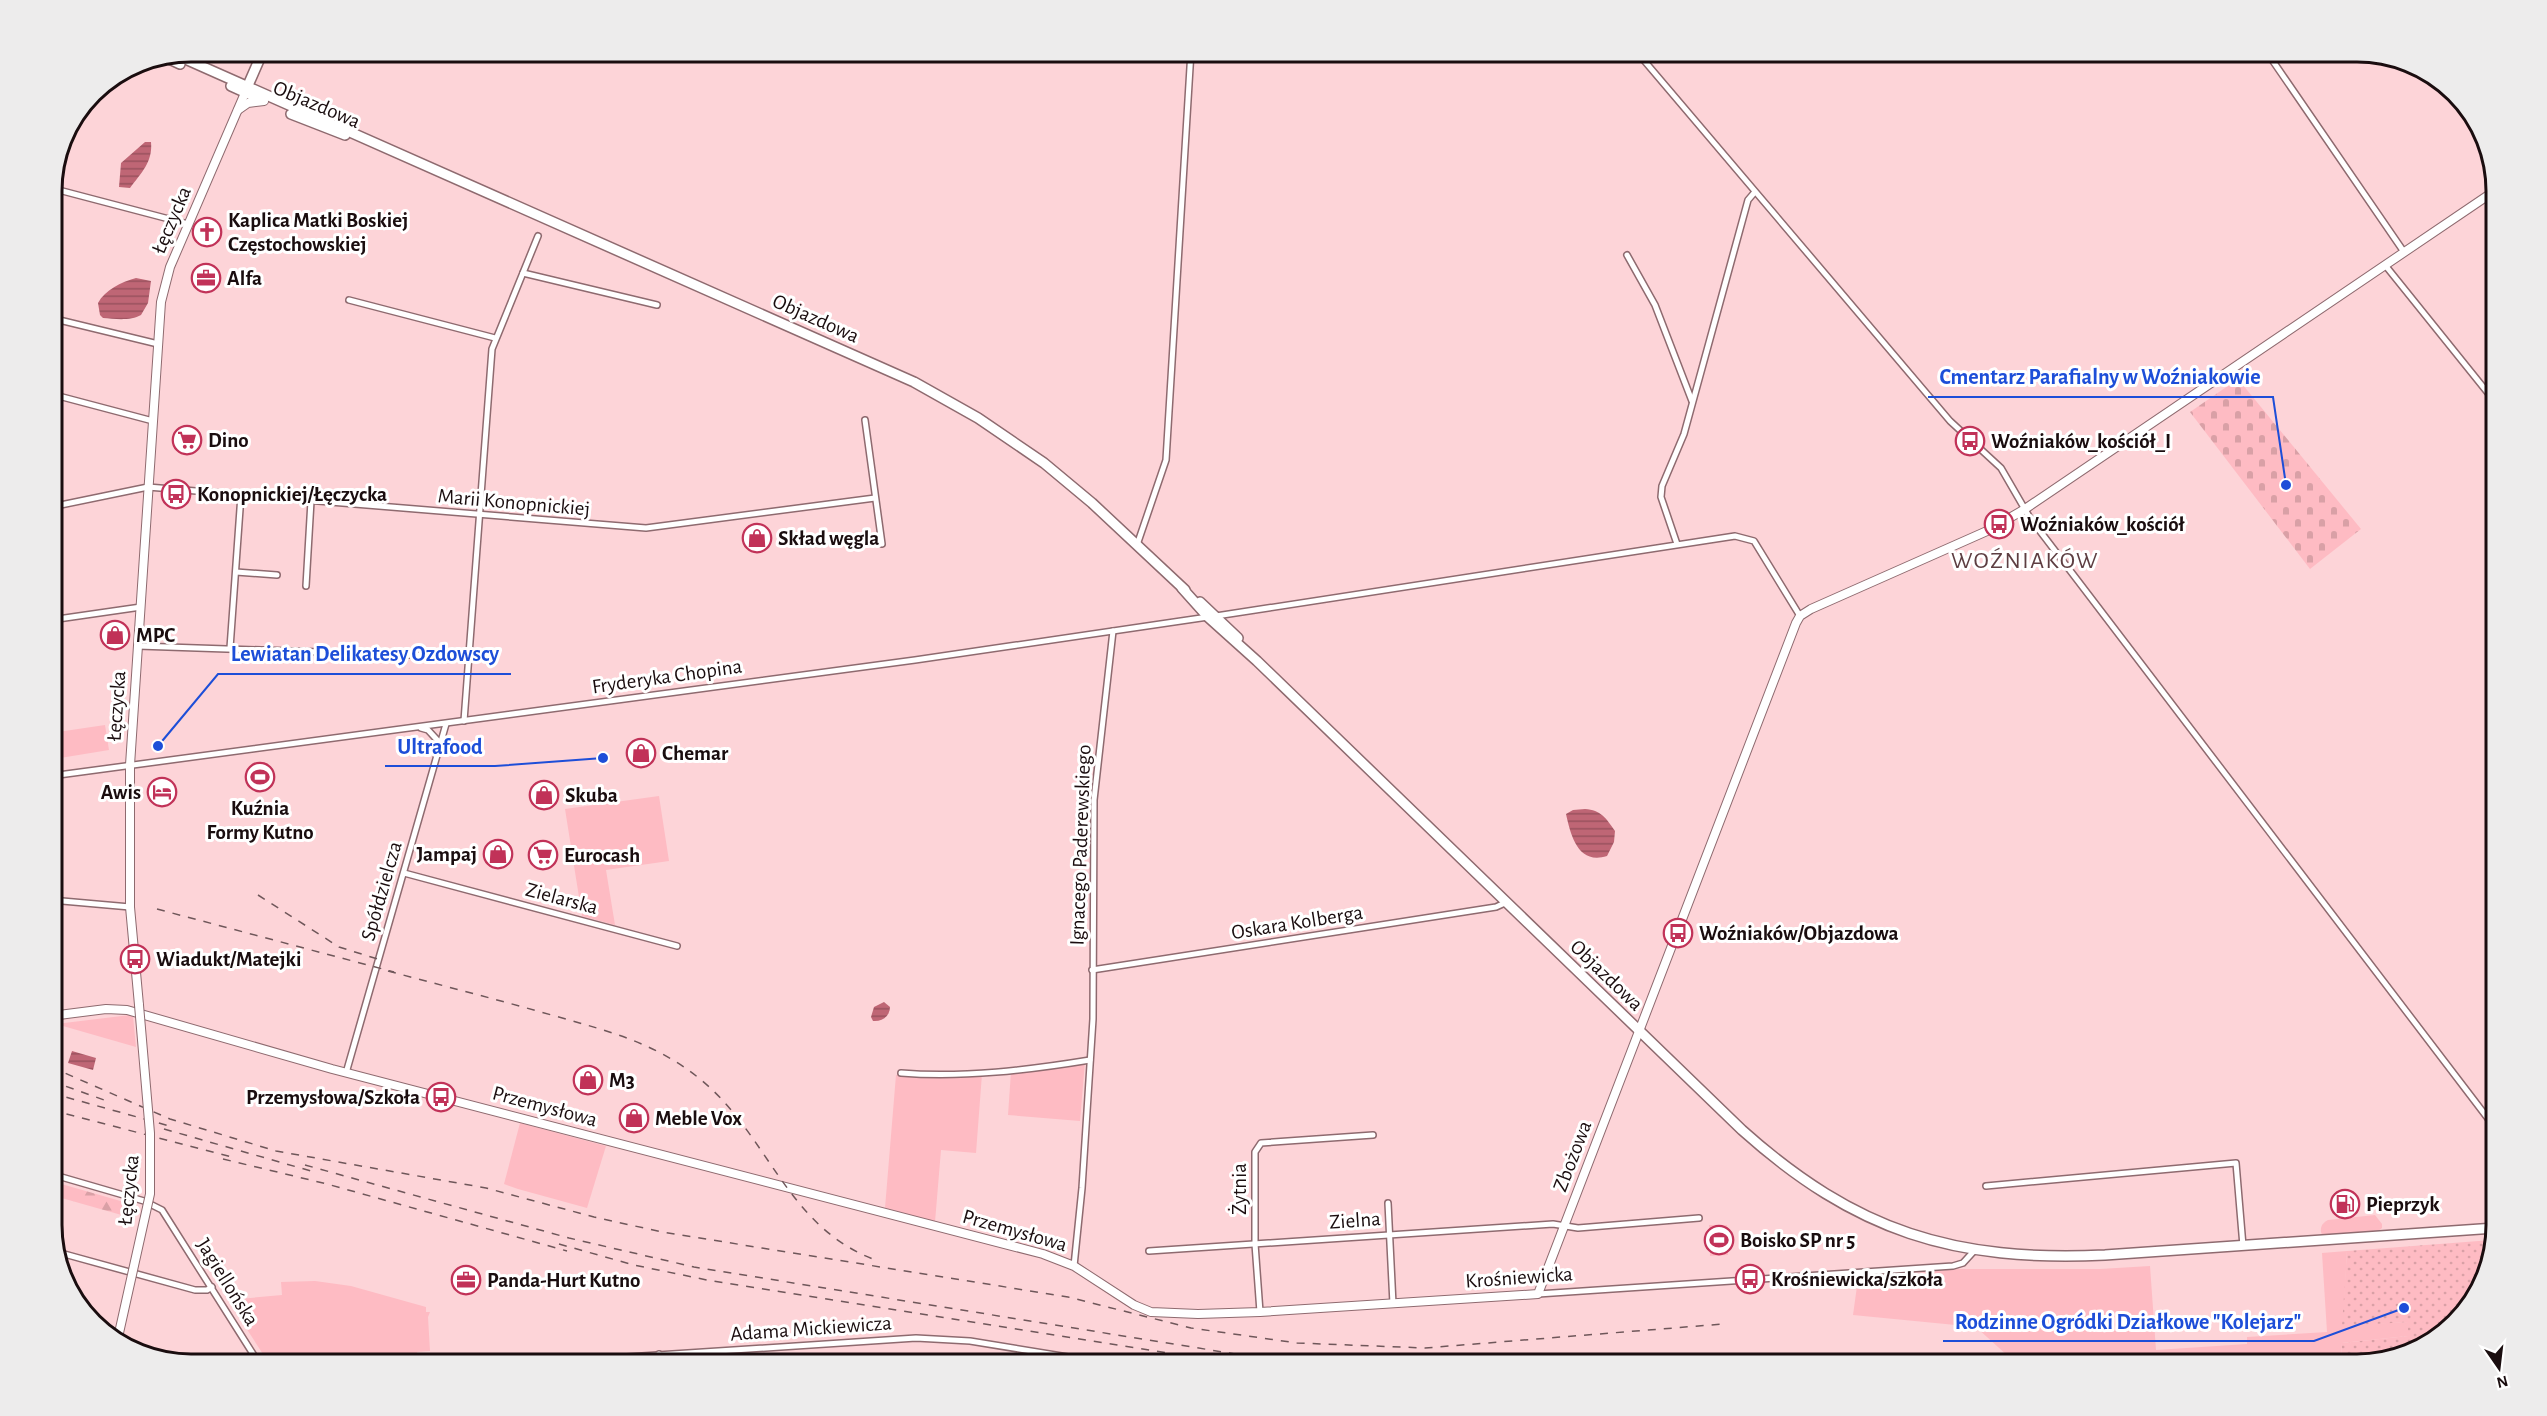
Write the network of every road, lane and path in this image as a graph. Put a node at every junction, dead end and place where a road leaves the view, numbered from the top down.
1 (179, 62) edge
2 (190, 62) edge
3 (258, 62) edge
4 (1190, 62) edge
5 (1645, 62) edge
6 (2274, 62) edge
7 (246, 90) junction
8 (264, 101) junction
9 (236, 111) junction
10 (392, 152) junction
11 (62, 191) edge
12 (1754, 192) junction
13 (2485, 197) edge
14 (188, 224) junction
15 (538, 236) dead end
16 (2404, 252) junction
17 (1628, 255) dead end
18 (2385, 265) junction
19 (522, 273) junction
20 (349, 300) dead end
21 (657, 306) dead end
22 (62, 321) edge
23 (495, 338) junction
24 (158, 344) junction
25 (2485, 390) edge
26 (62, 397) edge
27 (1693, 402) junction
28 (865, 420) dead end
29 (153, 421) junction
30 (148, 487) junction
31 (241, 495) junction
32 (875, 498) junction
33 (311, 501) junction
34 (62, 505) edge
35 (2025, 508) junction
36 (480, 516) junction
37 (882, 544) dead end
38 (1137, 544) junction
39 (1677, 544) junction
40 (236, 572) junction
41 (277, 575) dead end
42 (306, 586) dead end
43 (141, 607) junction
44 (1800, 616) junction
45 (1212, 617) junction
46 (62, 618) edge
47 (1113, 632) junction
48 (138, 646) junction
49 (231, 648) junction
50 (470, 657) junction
51 (464, 721) junction
52 (446, 724) junction
53 (419, 727) junction
54 (440, 743) junction
55 (130, 765) junction
56 (62, 774) edge
57 (404, 873) junction
58 (62, 901) edge
59 (1507, 903) junction
60 (130, 907) junction
61 (677, 946) dead end
62 (1092, 970) junction
63 (62, 1015) edge
64 (1639, 1032) junction
65 (1090, 1060) junction
66 (346, 1073) junction
67 (901, 1073) dead end
68 (2486, 1116) edge
69 (1373, 1135) dead end
70 (62, 1177) edge
71 (1986, 1186) dead end
72 (1388, 1203) dead end
73 (1699, 1218) dead end
74 (1564, 1226) junction
75 (2486, 1229) edge
76 (1389, 1234) junction
77 (1255, 1244) junction
78 (2243, 1245) junction
79 (1149, 1251) dead end
80 (1974, 1251) junction
81 (65, 1254) edge
82 (1074, 1266) junction
83 (212, 1287) junction
84 (1538, 1294) junction
85 (1393, 1304) junction
86 (1260, 1312) junction
87 (119, 1333) edge
88 (253, 1354) edge
89 (659, 1354) edge
90 (1050, 1354) edge

1 - 7 main road, Objazdowa
2 - 7 main road, Objazdowa
3 - 7 main road
4 - 38 street
5 - 12 street
6 - 16 street
7 - 8 main road, Objazdowa
7 - 9 street, Łęczycka
7 - 10 main road, Objazdowa
8 - 9 street
8 - 10 main road, Objazdowa
9 - 14 street, Łęczycka
10 - 38 main road, Objazdowa
11 - 14 street
12 - 27 street
12 - 35 street
13 - 16 street
14 - 24 street, Łęczycka
15 - 19 street
16 - 18 street
17 - 27 street
18 - 25 street
18 - 35 street
19 - 21 street
19 - 23 street
20 - 23 street
22 - 24 street
23 - 36 street
24 - 29 street, Łęczycka
26 - 29 street
27 - 39 street
28 - 32 street
29 - 30 street, Łęczycka
30 - 31 street, Marii Konopnickiej
30 - 34 street, Marii Konopnickiej
30 - 43 street, Łęczycka
31 - 33 street, Marii Konopnickiej
31 - 40 street
32 - 36 street, Marii Konopnickiej
32 - 37 street
33 - 36 street, Marii Konopnickiej
33 - 42 street
35 - 44 street
35 - 68 street
36 - 50 street
38 - 45 main road, Objazdowa
39 - 44 street, Fryderyka Chopina
39 - 45 street, Fryderyka Chopina
40 - 41 street
40 - 49 street
43 - 46 street
43 - 48 street, Łęczycka
44 - 64 street, Zbożowa
45 - 47 street, Fryderyka Chopina
45 - 59 main road, Objazdowa
47 - 51 street, Fryderyka Chopina
47 - 62 street, Ignacego Paderewskiego
48 - 49 street
48 - 55 street, Łęczycka
49 - 50 street
50 - 51 street
51 - 52 street, Fryderyka Chopina
52 - 53 street, Fryderyka Chopina
52 - 54 street, Spółdzielcza
53 - 54 street
53 - 55 street, Fryderyka Chopina
54 - 57 street, Spółdzielcza
55 - 56 street, Fryderyka Chopina
55 - 60 street, Łęczycka
57 - 61 street, Zielarska
57 - 66 street, Spółdzielcza
58 - 60 street
59 - 62 street, Oskara Kolberga
59 - 64 main road, Objazdowa
60 - 87 street, Łęczycka, bridge
62 - 65 street, Ignacego Paderewskiego
63 - 66 street, Przemysłowa
64 - 74 street, Zbożowa
64 - 80 main road, Objazdowa
65 - 67 street
65 - 82 street, Ignacego Paderewskiego
66 - 82 street, Przemysłowa
69 - 77 street, Żytnia
70 - 83 street, Jagiellońska
71 - 78 street
72 - 76 street
73 - 74 street, Zielna
74 - 76 street, Zielna
74 - 84 street, Zbożowa
75 - 78 main road, Objazdowa
76 - 77 street, Zielna
76 - 85 street
77 - 79 street, Zielna
77 - 86 street, Żytnia
78 - 80 main road, Objazdowa
80 - 84 street, Krośniewicka
81 - 83 street
82 - 86 street, Krośniewicka
83 - 88 street, Jagiellońska
84 - 85 street, Krośniewicka
85 - 86 street, Krośniewicka
89 - 90 street, Adama Mickiewicza

